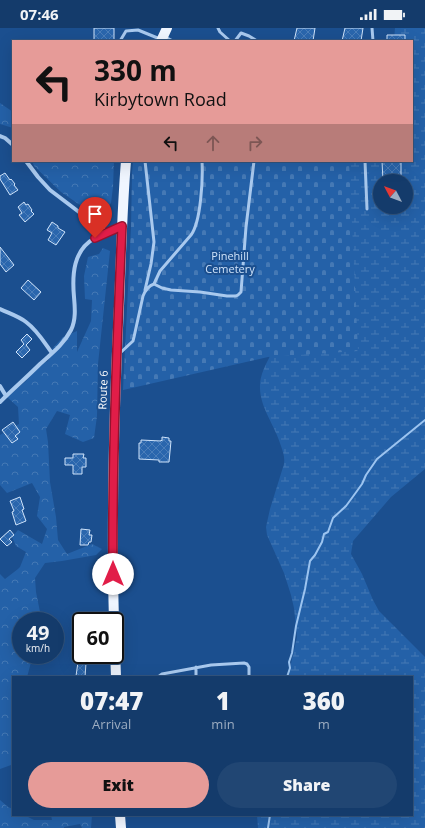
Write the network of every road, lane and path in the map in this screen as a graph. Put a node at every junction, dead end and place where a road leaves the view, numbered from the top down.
1 (218, 28) edge
2 (372, 28) edge
3 (163, 36) edge
4 (121, 40) edge
5 (229, 40) edge
6 (236, 40) edge
7 (255, 40) edge
8 (372, 40) edge
9 (0, 136) edge
10 (12, 144) edge
11 (27, 162) edge
12 (126, 162) edge
13 (145, 162) edge
14 (202, 162) edge
15 (254, 162) edge
16 (366, 162) edge
17 (367, 209) dead end
18 (122, 226) junction
19 (106, 233) junction
20 (154, 284) junction
21 (145, 292) junction
22 (0, 309) edge
23 (52, 354) junction
24 (116, 357) junction
25 (0, 386) edge
26 (6, 396) junction
27 (0, 402) edge
28 (114, 612) edge
29 (116, 664) edge
30 (196, 667) junction
31 (173, 672) junction
32 (116, 676) edge
33 (159, 676) edge
34 (173, 676) edge
35 (196, 676) edge
36 (249, 676) edge
37 (120, 816) edge
38 (121, 828) edge

1 - 5 lane
2 - 8 lane
3 - 4 lane
6 - 7 lane
9 - 10 street
11 - 19 street
12 - 18 main road, Route 6
13 - 21 lane
14 - 20 lane
15 - 20 lane
16 - 17 lane
18 - 19 street
18 - 24 main road, Route 6
19 - 23 street
20 - 21 lane
21 - 24 lane
22 - 23 street
23 - 26 street
24 - 28 main road, Route 6
25 - 26 street
26 - 27 street
29 - 32 main road
30 - 31 lane
30 - 35 lane
30 - 36 lane
31 - 33 lane
31 - 34 lane
37 - 38 main road

